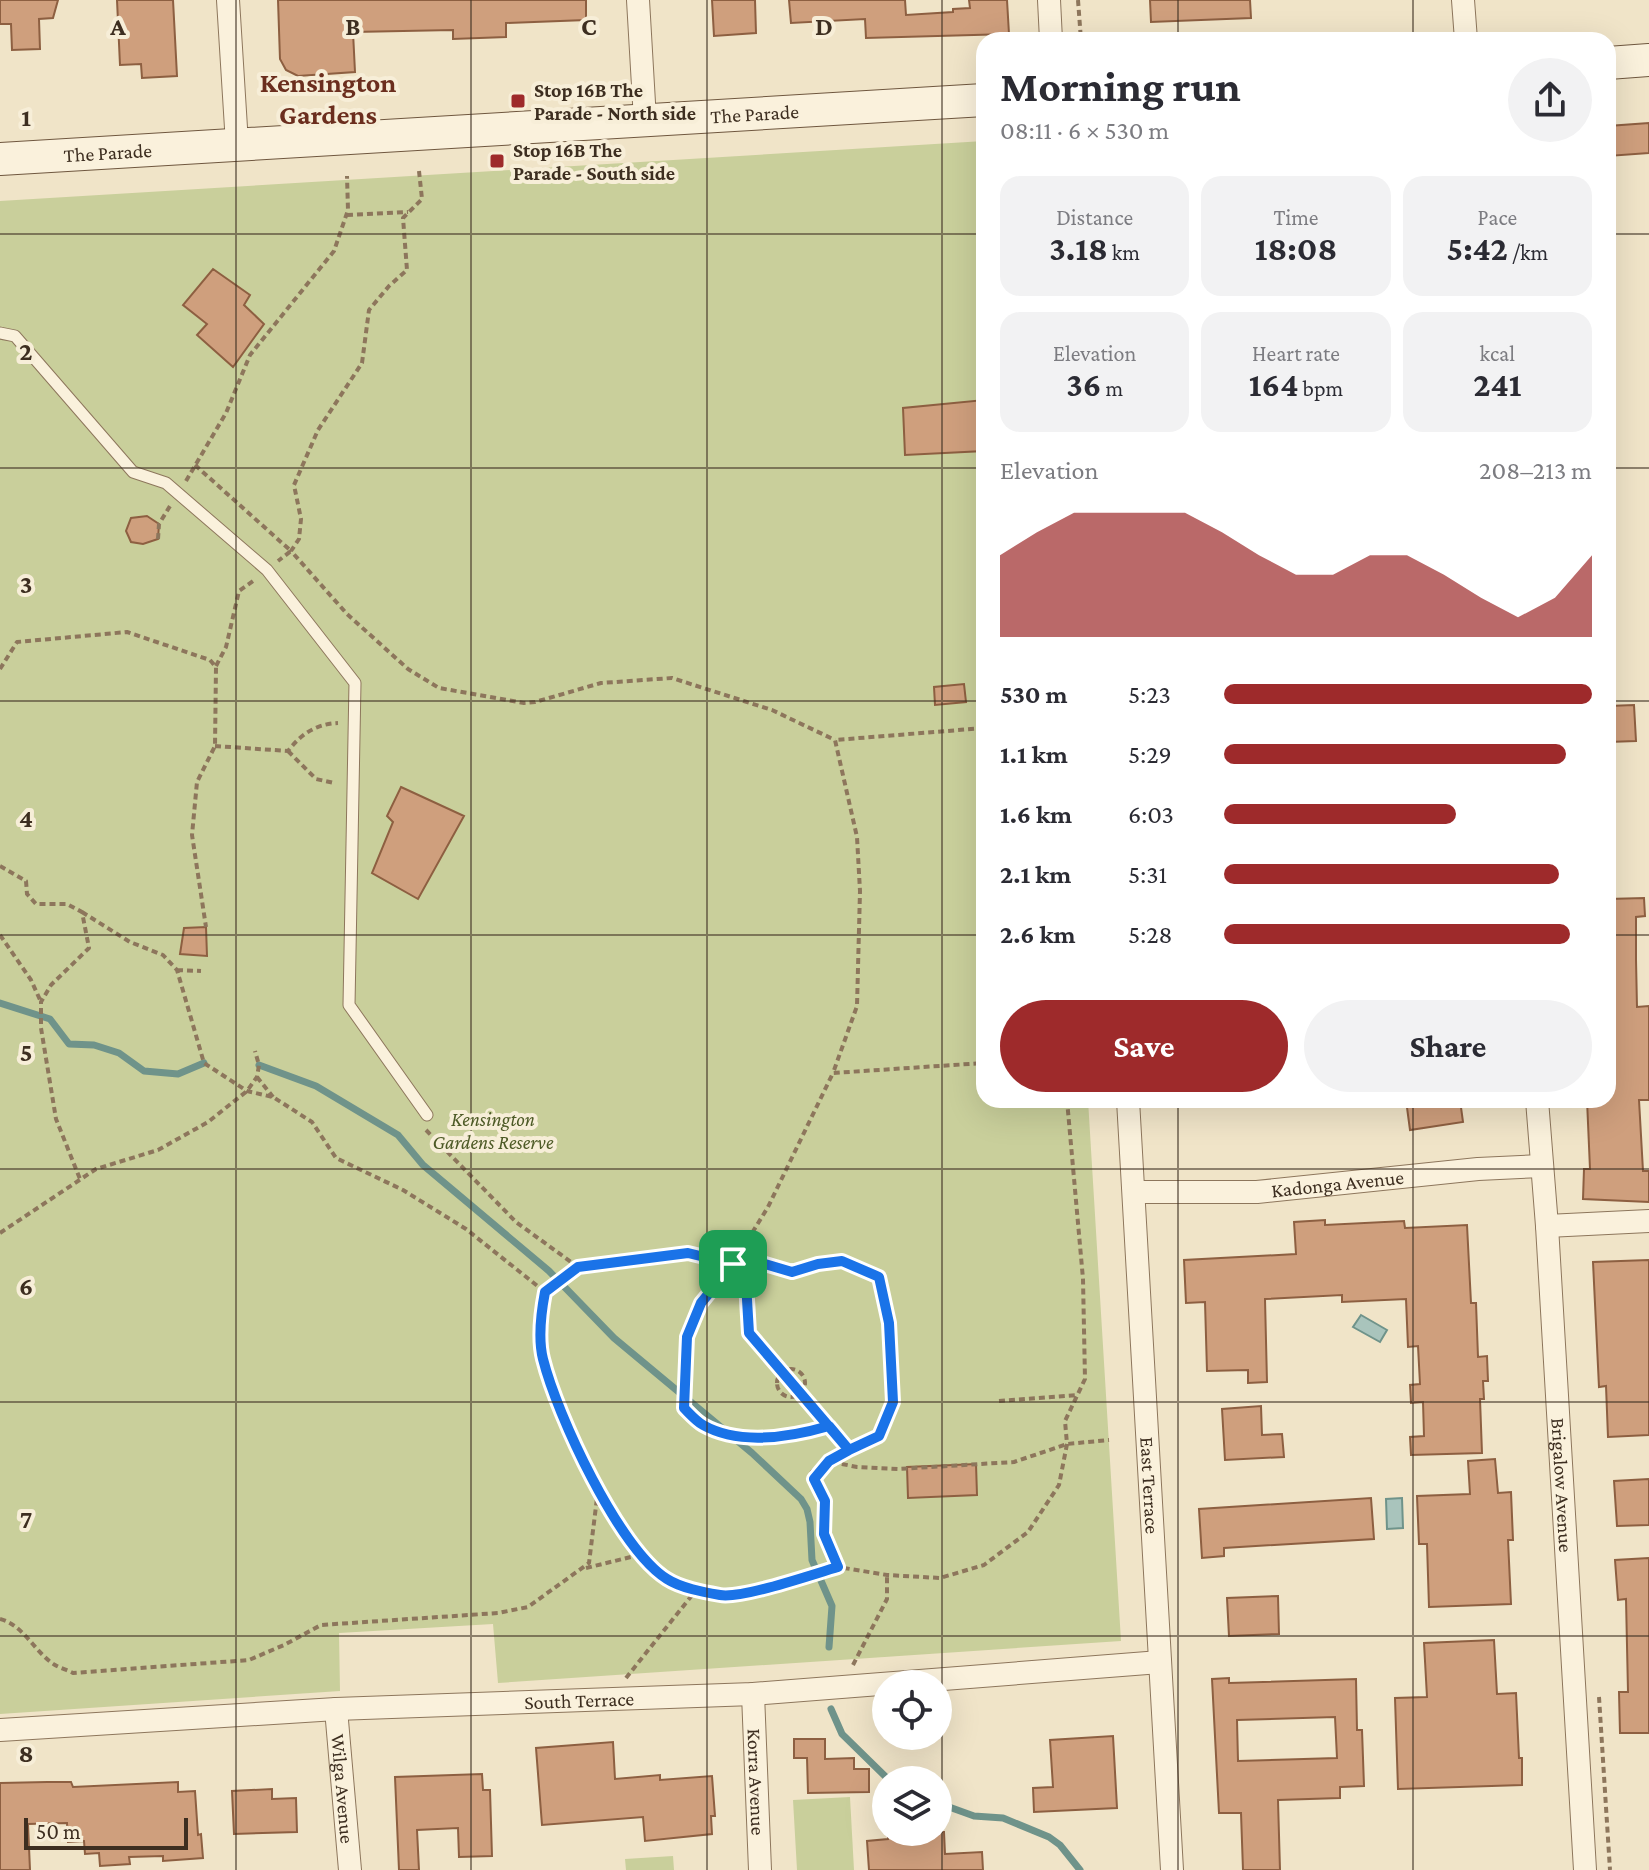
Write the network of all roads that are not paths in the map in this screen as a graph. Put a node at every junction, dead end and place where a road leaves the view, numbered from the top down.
1 (228, 0) edge
2 (638, 0) edge
3 (1049, 0) edge
4 (1463, 0) edge
5 (1051, 32) edge
6 (1465, 32) edge
7 (1649, 60) edge
8 (1616, 62) edge
9 (976, 100) edge
10 (645, 120) junction
11 (237, 144) junction
12 (0, 159) edge
13 (0, 333) edge
14 (1129, 1108) edge
15 (1538, 1108) edge
16 (424, 1120) road end
17 (1542, 1166) junction
18 (1134, 1192) junction
19 (1649, 1221) edge
20 (1547, 1226) junction
21 (1160, 1662) junction
22 (753, 1694) junction
23 (336, 1709) junction
24 (0, 1730) edge
25 (350, 1870) edge
26 (760, 1870) edge
27 (1172, 1870) edge
28 (1585, 1870) edge

1 - 11 street
2 - 10 street
3 - 5 street
4 - 6 street
7 - 8 main road
9 - 10 main road, The Parade
10 - 11 main road, The Parade
11 - 12 main road, The Parade
13 - 16 lane
14 - 18 street, East Terrace
15 - 17 street, Brigalow Avenue
17 - 18 street, Kadonga Avenue
17 - 20 street, Brigalow Avenue
18 - 21 street, East Terrace
19 - 20 street
20 - 28 street, Brigalow Avenue
21 - 22 street, South Terrace
21 - 27 street, East Terrace
22 - 23 street, South Terrace
22 - 26 street, Korra Avenue
23 - 24 street, South Terrace
23 - 25 street, Wilga Avenue

